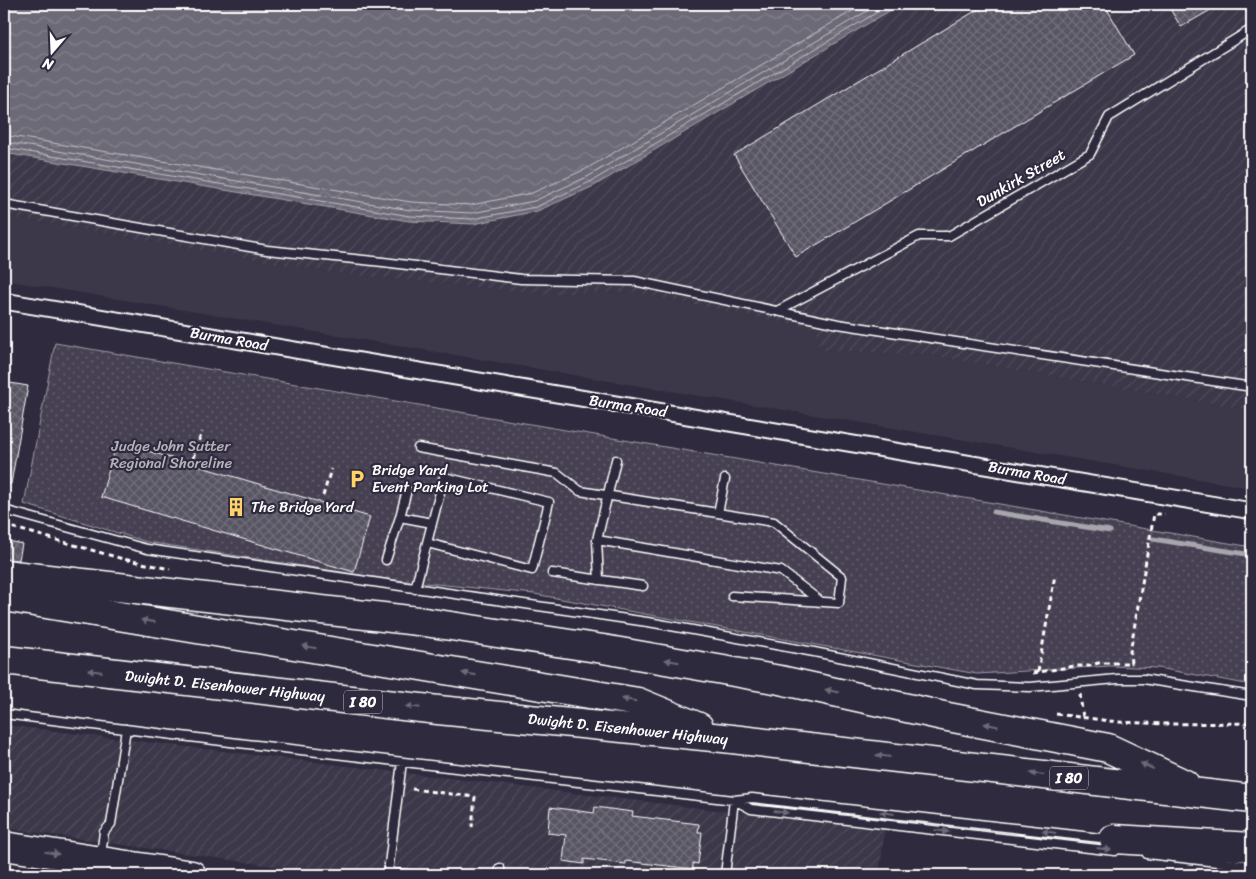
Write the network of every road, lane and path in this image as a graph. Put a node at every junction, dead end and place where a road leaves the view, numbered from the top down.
1 (1252, 29) edge
2 (4, 204) edge
3 (4, 301) edge
4 (777, 311) junction
5 (1252, 388) edge
6 (202, 432) dead end
7 (418, 448) dead end
8 (193, 458) dead end
9 (616, 460) dead end
10 (331, 470) dead end
11 (725, 479) dead end
12 (407, 490) dead end
13 (323, 496) dead end
14 (607, 496) junction
15 (1173, 497) junction
16 (4, 510) edge
17 (1252, 511) edge
18 (718, 513) junction
19 (400, 518) junction
20 (432, 524) junction
21 (597, 540) junction
22 (427, 543) junction
23 (386, 560) dead end
24 (552, 573) dead end
25 (4, 574) edge
26 (1055, 576) dead end
27 (599, 580) junction
28 (643, 586) dead end
29 (416, 589) junction
30 (732, 596) dead end
31 (4, 597) edge
32 (820, 601) junction
33 (4, 660) edge
34 (1038, 672) junction
35 (1026, 674) dead end
36 (1252, 696) edge
37 (4, 714) edge
38 (126, 728) junction
39 (723, 738) junction
40 (402, 762) junction
41 (412, 789) dead end
42 (1207, 794) junction
43 (1252, 798) edge
44 (734, 800) junction
45 (472, 826) dead end
46 (1119, 845) junction
47 (4, 846) edge
48 (1252, 848) edge
49 (1142, 854) dead end
50 (1252, 854) edge
51 (100, 860) junction
52 (1252, 866) edge
53 (192, 875) edge
54 (413, 875) edge
55 (725, 875) edge

1 - 4 lane, Dunkirk Street
2 - 4 lane
3 - 15 street, Burma Road
4 - 5 lane
6 - 8 path
7 - 14 lane
9 - 14 lane
10 - 13 path
11 - 18 lane
12 - 19 lane
14 - 18 lane
14 - 21 lane
15 - 17 street, Burma Road
15 - 34 path
16 - 29 lane
18 - 32 lane
19 - 20 lane
19 - 23 lane
20 - 22 lane
20 - 22 lane
21 - 27 lane
21 - 32 lane
22 - 29 lane
24 - 27 lane
42 -> 25 highway
26 - 34 path
27 - 28 lane
29 - 36 lane
30 - 32 lane
39 -> 31 highway
39 -> 33 highway, Dwight D. Eisenhower Highway / I 80
34 - 35 path
37 - 38 lane
38 - 40 lane
38 - 51 lane
42 -> 39 highway, Dwight D. Eisenhower Highway / I 80
40 - 44 lane
40 - 54 lane
41 - 45 path
42 - 43 highway, Dwight D. Eisenhower Highway / I 80
46 -> 44 lane
44 -> 46 lane
44 - 55 lane
46 - 48 highway
46 - 50 lane
47 -> 51 highway
49 - 52 lane
51 - 53 highway

